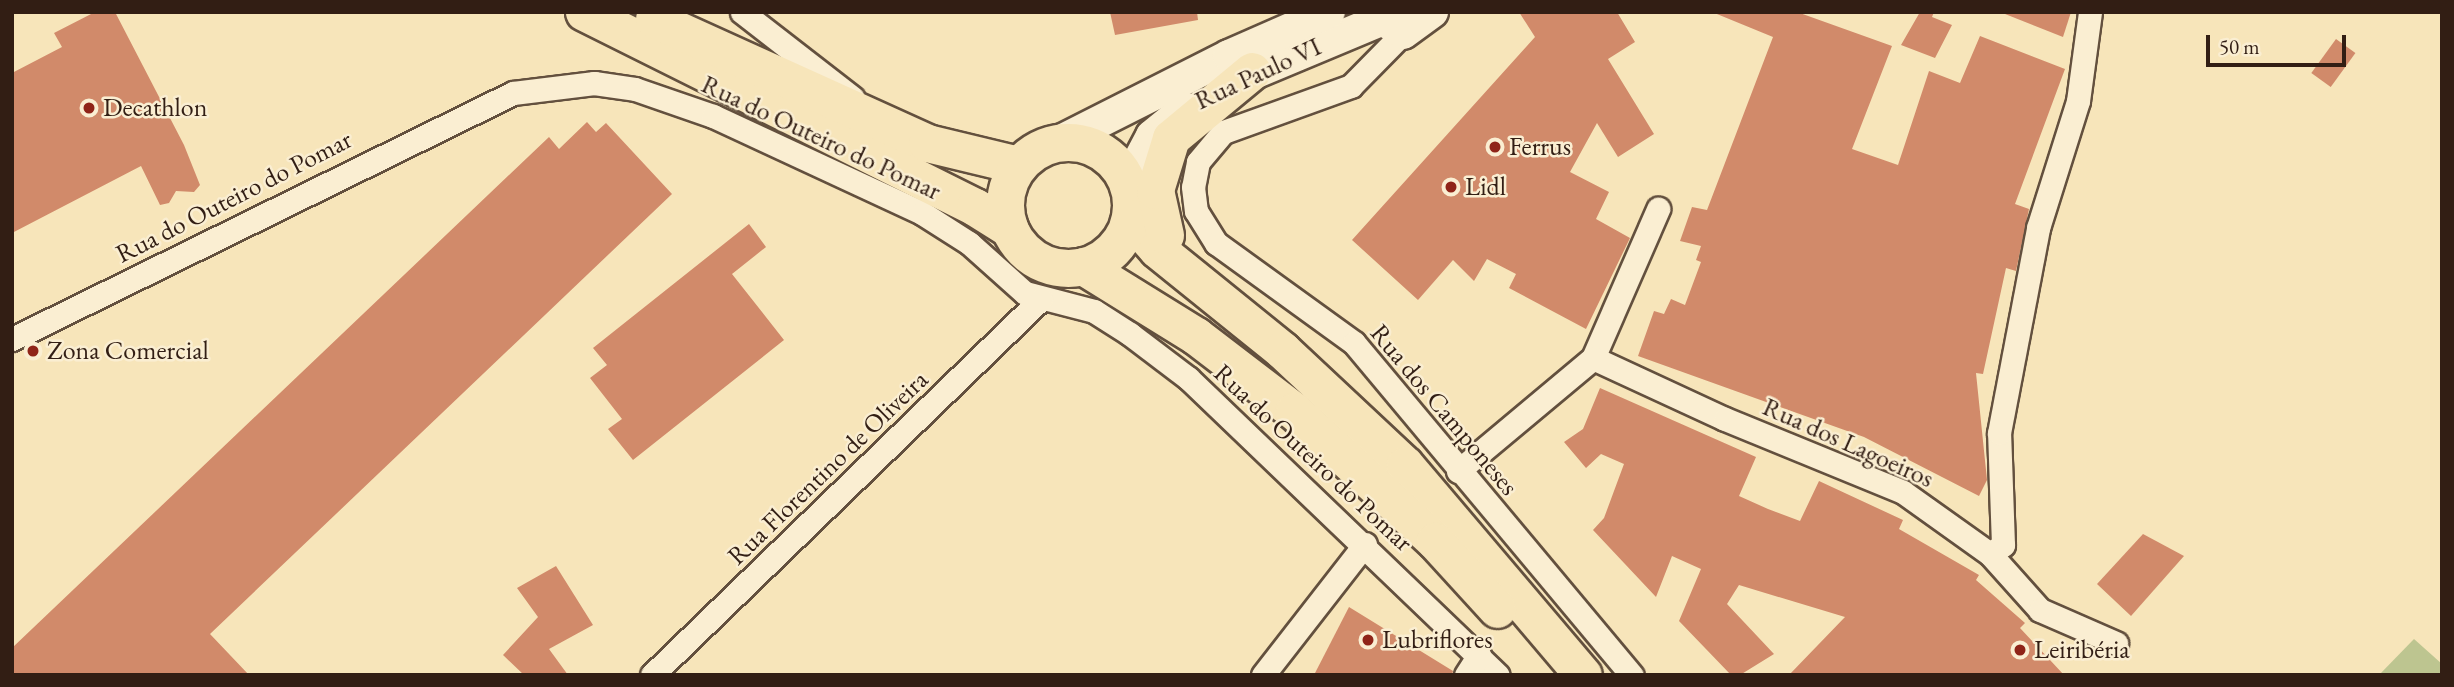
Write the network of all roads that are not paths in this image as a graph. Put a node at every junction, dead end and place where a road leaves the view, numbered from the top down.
1 (559, 12) edge
2 (584, 12) edge
3 (742, 12) edge
4 (1329, 12) edge
5 (1432, 12) edge
6 (2090, 12) edge
7 (1390, 21) edge
8 (645, 29) edge
9 (1252, 71) junction
10 (871, 119) junction
11 (1059, 142) junction
12 (1018, 165) junction
13 (1128, 201) junction
14 (1658, 209) dead end
15 (1010, 229) junction
16 (1083, 266) junction
17 (1182, 271) junction
18 (1041, 299) junction
19 (12, 339) edge
20 (1593, 358) junction
21 (1458, 471) junction
22 (1364, 544) junction
23 (1990, 554) junction
24 (2116, 643) dead end
25 (1479, 654) junction
26 (652, 675) edge
27 (1264, 675) edge
28 (1466, 675) edge
29 (1498, 675) edge
30 (1556, 675) edge
31 (1583, 675) edge
32 (1632, 675) edge

1 - 8 highway
2 - 8 highway
3 - 10 street
4 - 11 main road
5 - 7 main road, Rua Paulo VI
6 - 23 street
7 - 9 main road, Rua Paulo VI
7 - 21 street, Rua dos Camponeses
8 - 10 highway
8 - 15 highway
9 - 13 main road, Rua Paulo VI
9 - 17 highway
10 - 12 highway
11 - 12 highway
11 - 13 highway
12 - 15 highway
13 - 16 highway
13 - 17 highway
14 - 20 street
15 - 16 highway
16 - 30 highway
17 - 31 highway
18 - 19 street, Rua do Outeiro do Pomar
18 - 22 street, Rua do Outeiro do Pomar
18 - 26 street, Rua Florentino de Oliveira
20 - 21 street
20 - 23 street, Rua dos Lagoeiros
21 - 32 street, Rua dos Camponeses
22 - 25 street, Rua do Outeiro do Pomar
22 - 27 street
23 - 24 street, Rua dos Lagoeiros
25 - 28 street
25 - 29 street, Rua do Outeiro do Pomar

